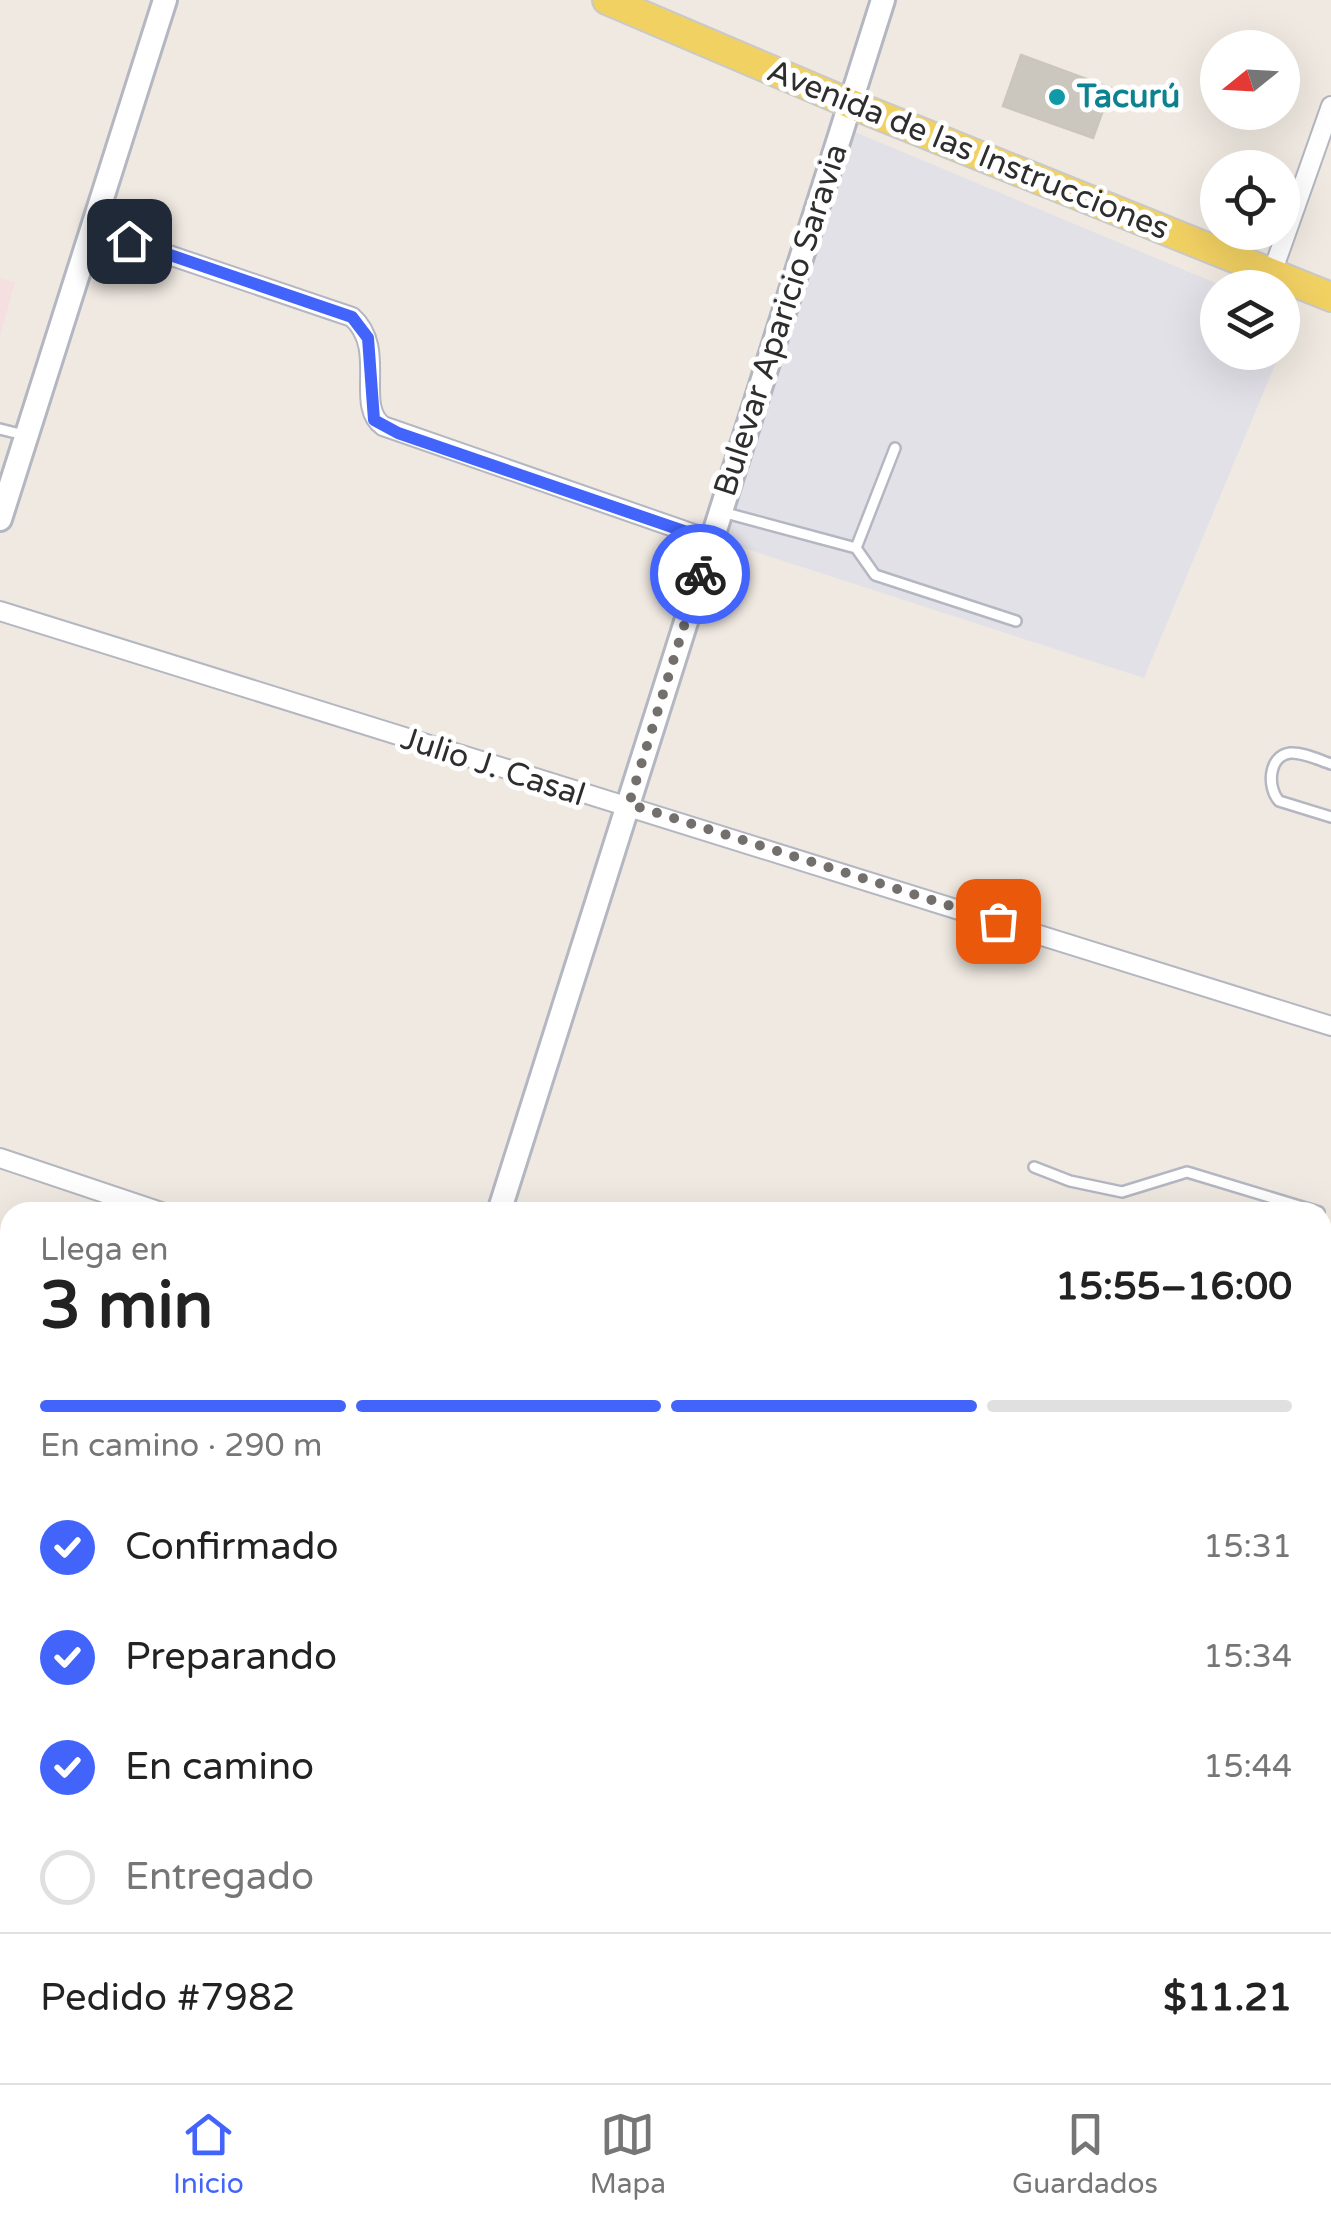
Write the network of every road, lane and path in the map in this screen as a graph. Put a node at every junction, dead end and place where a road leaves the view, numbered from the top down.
1 (165, 0) edge
2 (607, 0) edge
3 (884, 0) edge
4 (850, 104) junction
5 (1331, 106) edge
6 (92, 229) junction
7 (1265, 270) edge
8 (1273, 270) edge
9 (1300, 284) edge
10 (1331, 297) edge
11 (0, 428) edge
12 (26, 436) junction
13 (895, 448) dead end
14 (720, 511) junction
15 (0, 520) edge
16 (710, 540) junction
17 (856, 548) junction
18 (0, 611) edge
19 (1016, 621) dead end
20 (1331, 764) edge
21 (629, 804) junction
22 (1331, 817) edge
23 (1331, 1026) edge
24 (0, 1158) edge
25 (1034, 1167) dead end
26 (131, 1202) edge
27 (502, 1202) edge
28 (1284, 1202) edge

1 - 6 street
2 - 4 main road, Avenida de las Instrucciones
3 - 4 street, Bulevar Aparicio Saravia
4 - 7 main road, Avenida de las Instrucciones
4 - 14 street, Bulevar Aparicio Saravia
5 - 8 street
6 - 12 street
6 - 16 street
9 - 10 main road, Avenida de las Instrucciones
11 - 12 lane
12 - 15 street
13 - 17 lane
14 - 16 street, Bulevar Aparicio Saravia
14 - 17 lane
16 - 21 street, Bulevar Aparicio Saravia
17 - 19 lane
18 - 21 street, Julio J. Casal
20 - 22 lane
21 - 23 street, Julio J. Casal
21 - 27 street, Bulevar Aparicio Saravia
24 - 26 street
25 - 28 lane

